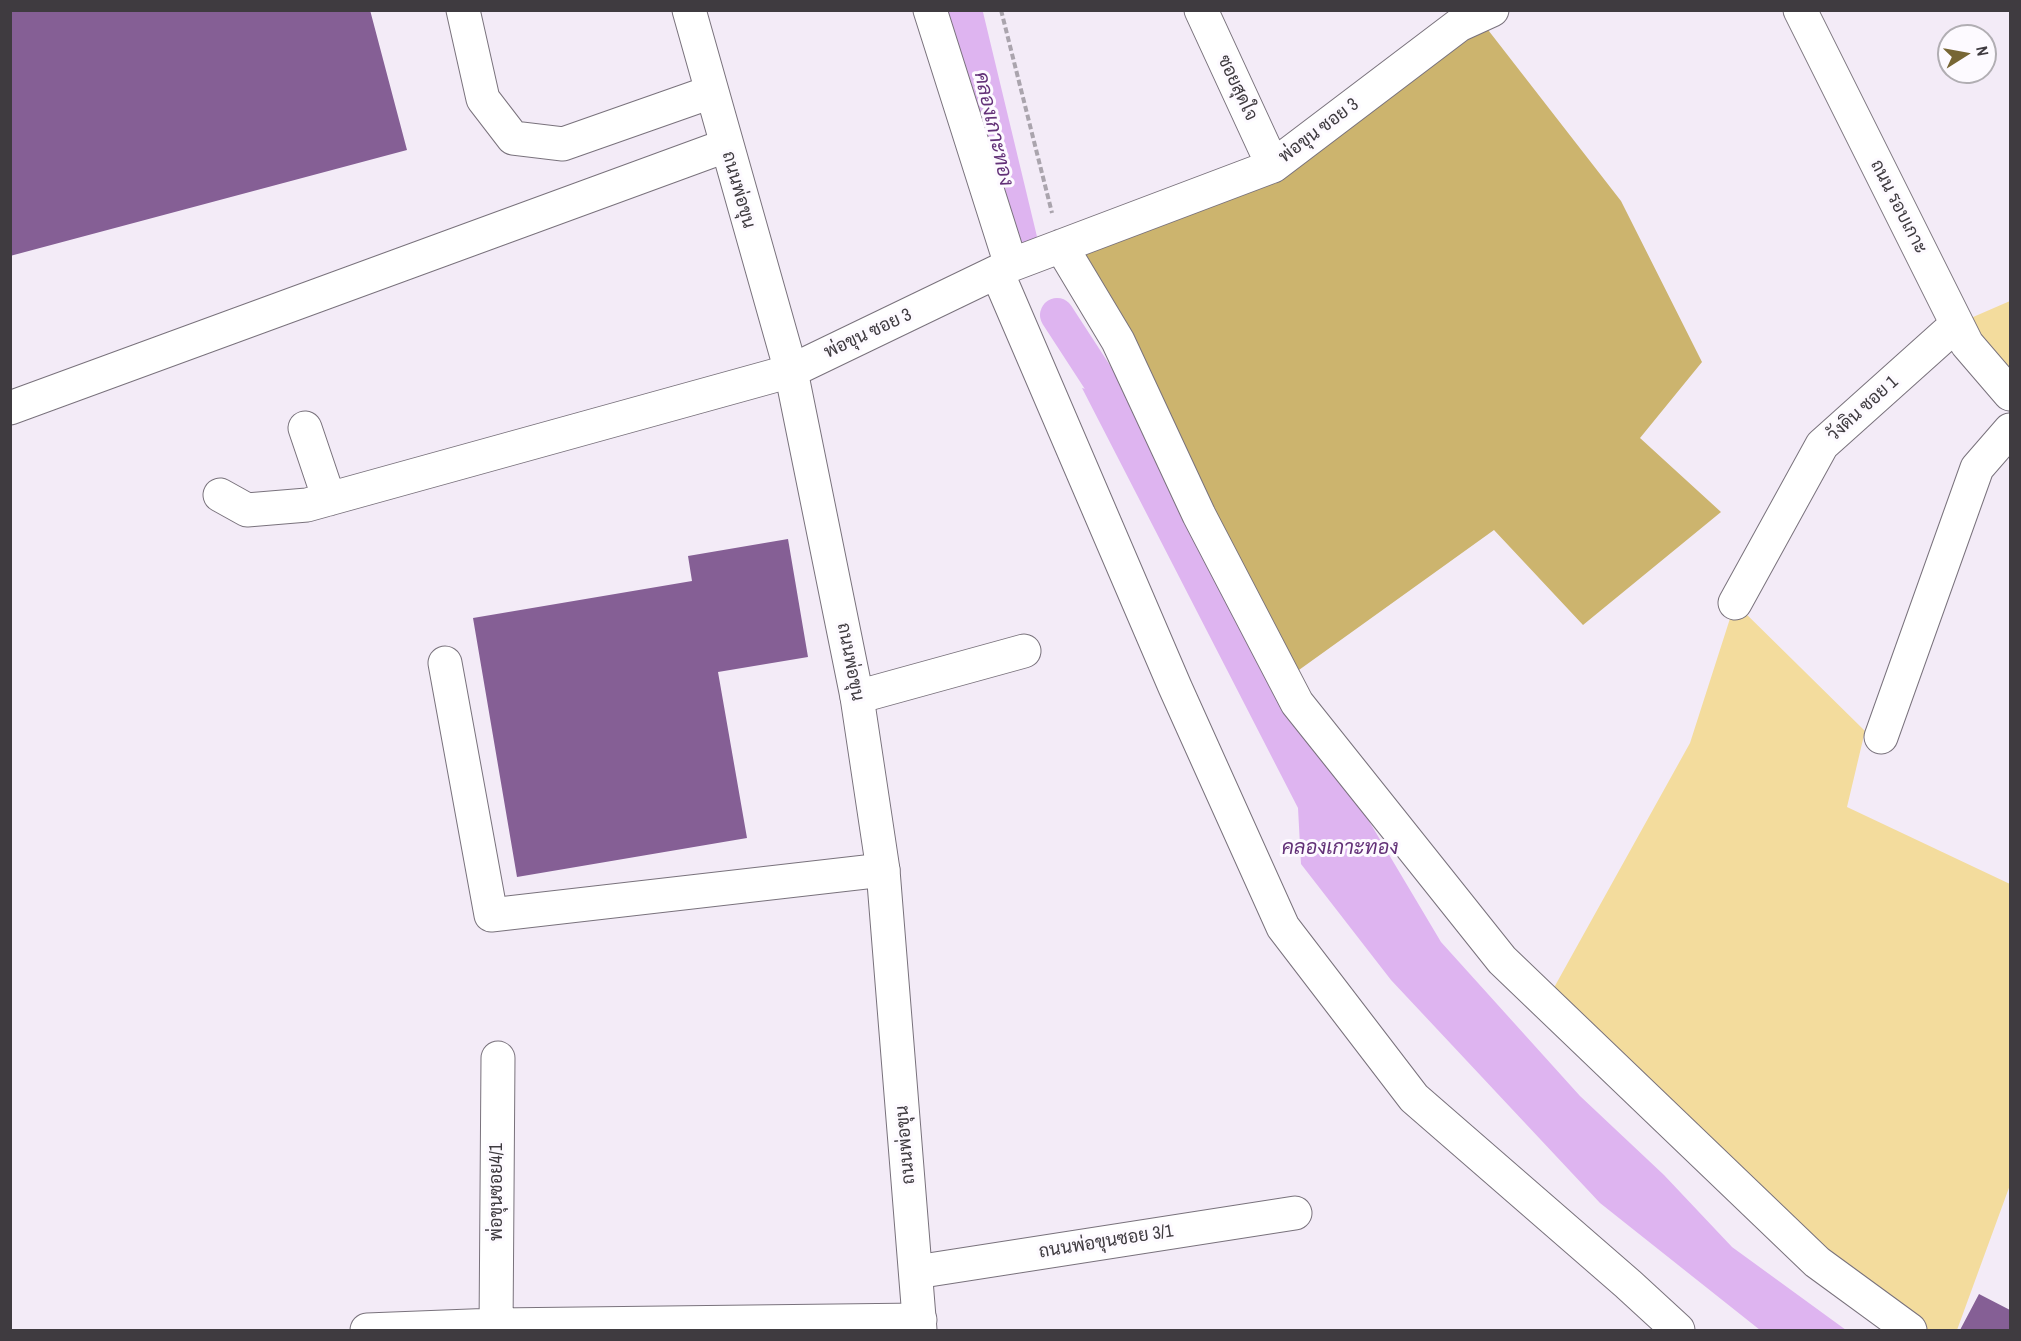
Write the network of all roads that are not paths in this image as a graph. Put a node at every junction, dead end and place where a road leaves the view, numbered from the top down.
1 (463, 10) edge
2 (689, 10) edge
3 (930, 10) edge
4 (1492, 10) edge
5 (1800, 10) edge
6 (1202, 11) edge
7 (711, 92) junction
8 (725, 146) junction
9 (1273, 166) junction
10 (1060, 246) junction
11 (1004, 269) junction
12 (1957, 324) junction
13 (791, 370) junction
14 (2010, 394) edge
15 (10, 408) edge
16 (305, 429) dead end
17 (2010, 430) edge
18 (220, 495) dead end
19 (329, 499) junction
20 (1735, 603) dead end
21 (1024, 651) dead end
22 (446, 663) dead end
23 (857, 697) junction
24 (1881, 737) dead end
25 (883, 870) junction
26 (498, 1058) dead end
27 (1295, 1213) dead end
28 (916, 1272) junction
29 (920, 1325) edge
30 (496, 1328) edge
31 (367, 1330) edge
32 (1678, 1330) edge
33 (1910, 1330) edge

1 - 7 street
2 - 7 street, ถนนพ่อขุน
3 - 11 street
4 - 9 street, พ่อขุน ซอย 3
5 - 12 street, ถนน รอบเกาะ
6 - 9 street, ซอยสุดใจ
7 - 8 street, ถนนพ่อขุน
8 - 13 street, ถนนพ่อขุน
8 - 15 street
9 - 10 street, พ่อขุน ซอย 3
10 - 11 street, พ่อขุน ซอย 3
10 - 33 street
11 - 13 street, พ่อขุน ซอย 3
11 - 32 street
12 - 14 street, ถนน รอบเกาะ
12 - 20 street, วังดิน ซอย 1
13 - 19 street, พ่อขุน ซอย 3
13 - 23 street, ถนนพ่อขุน
16 - 19 street
17 - 24 street
18 - 19 street, พ่อขุน ซอย 3
21 - 23 street
22 - 25 street
23 - 25 street, ถนนพ่อขุน
25 - 28 street, ถนนพ่อขุน
26 - 30 street, พ่อขุนซอย4/1
27 - 28 street, ถนนพ่อขุนซอย 3/1
28 - 29 street, ถนนพ่อขุน
29 - 30 street
30 - 31 street

